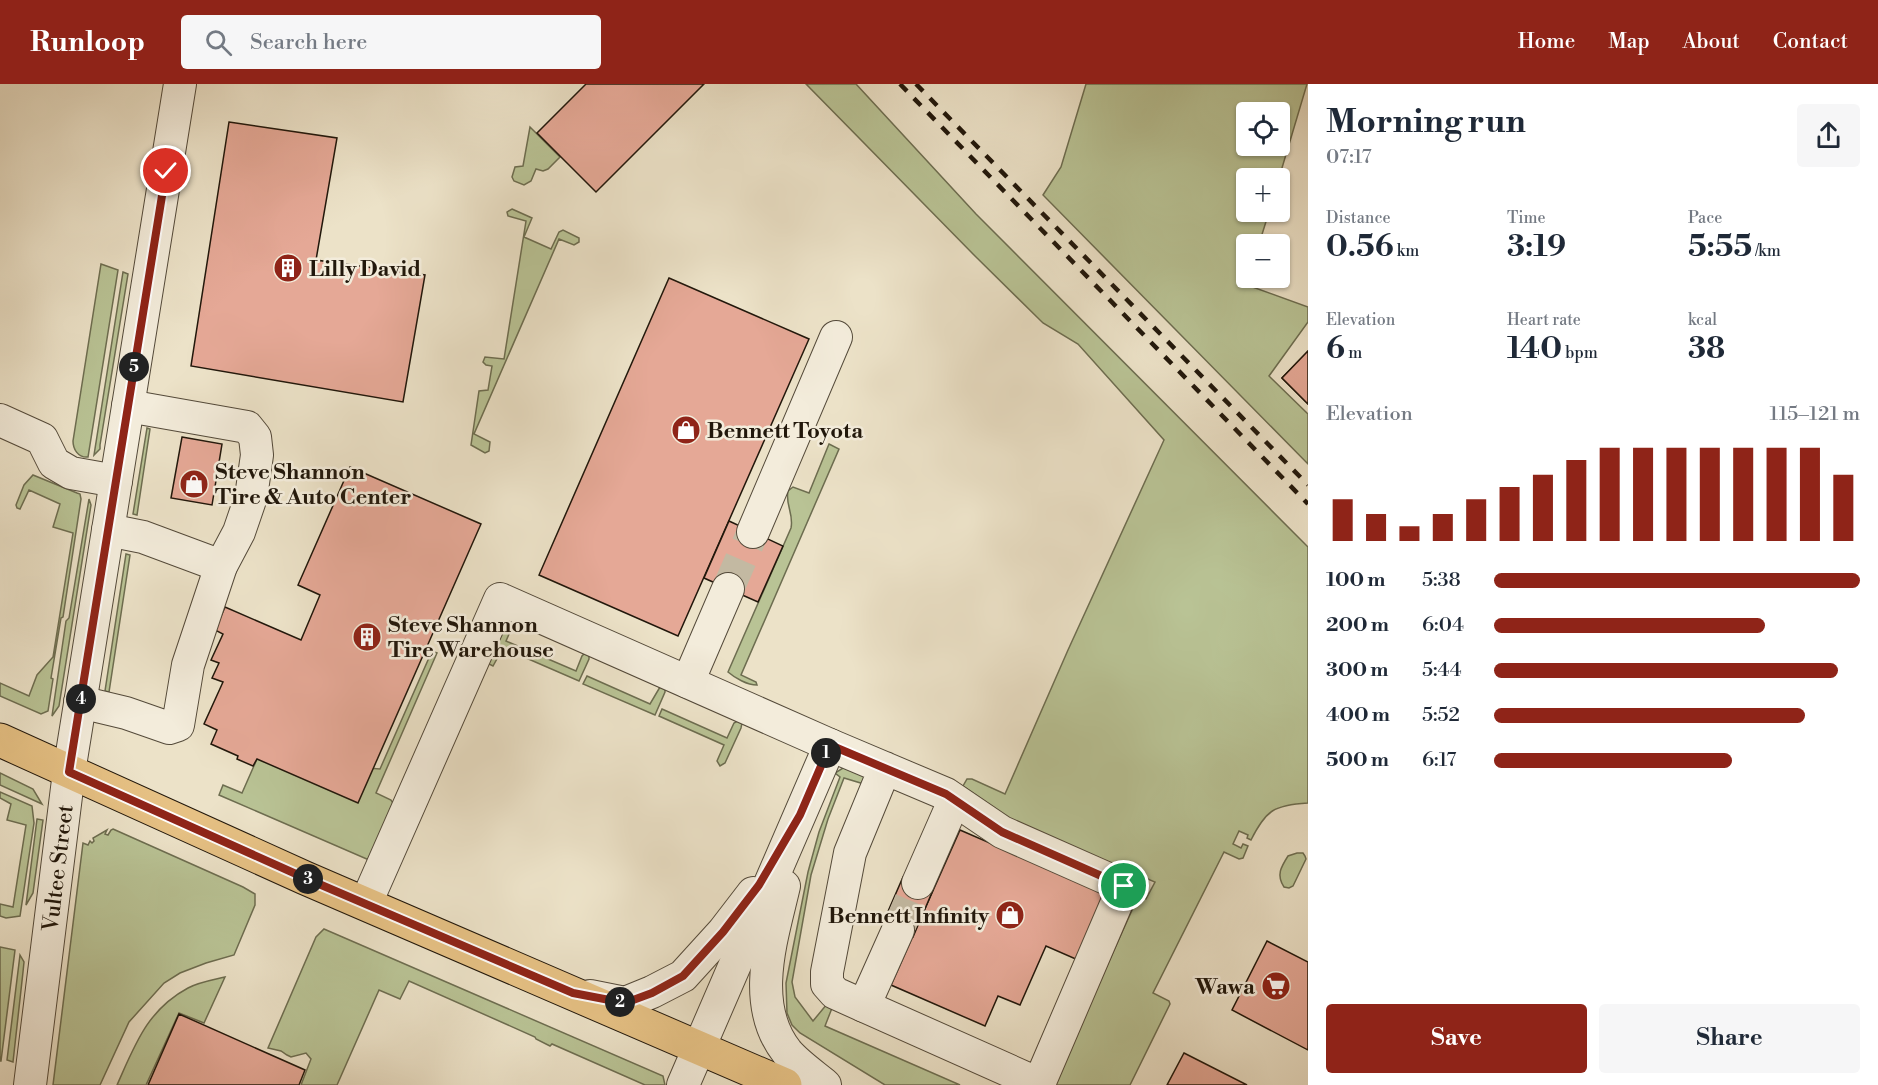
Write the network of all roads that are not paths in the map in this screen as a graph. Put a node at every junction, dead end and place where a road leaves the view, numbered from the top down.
1 (180, 84) edge
2 (836, 337) dead end
3 (128, 406) junction
4 (0, 420) edge
5 (116, 481) junction
6 (108, 530) junction
7 (753, 532) tunnel mouth
8 (221, 566) junction
9 (728, 588) tunnel mouth
10 (688, 682) junction
11 (80, 702) junction
12 (0, 740) edge
13 (830, 745) junction
14 (885, 768) junction
15 (69, 772) junction
16 (954, 801) junction
17 (800, 815) junction
18 (918, 883) tunnel mouth
19 (366, 903) junction
20 (898, 930) tunnel mouth
21 (573, 993) junction
22 (864, 1006) junction
23 (699, 1048) junction
24 (30, 1085) edge
25 (683, 1085) edge
26 (785, 1085) edge
27 (825, 1085) edge

1 - 3 street, Vultee Street
2 - 7 street
3 - 5 street, Vultee Street
3 - 8 street
4 - 5 street
5 - 6 street, Vultee Street
6 - 8 street
6 - 11 street, Vultee Street
8 - 11 street
9 - 10 street
10 - 13 street
10 - 19 street
11 - 15 street, Vultee Street
12 - 15 main road
13 - 14 street
13 - 17 street
14 - 16 street
14 - 22 street
15 - 19 main road
15 - 24 street, Vultee Street
16 - 18 street
16 - 22 street
17 - 21 street
17 - 23 street
17 - 27 street
19 - 21 main road
20 - 22 street
21 - 23 main road
23 - 25 street
23 - 26 main road

